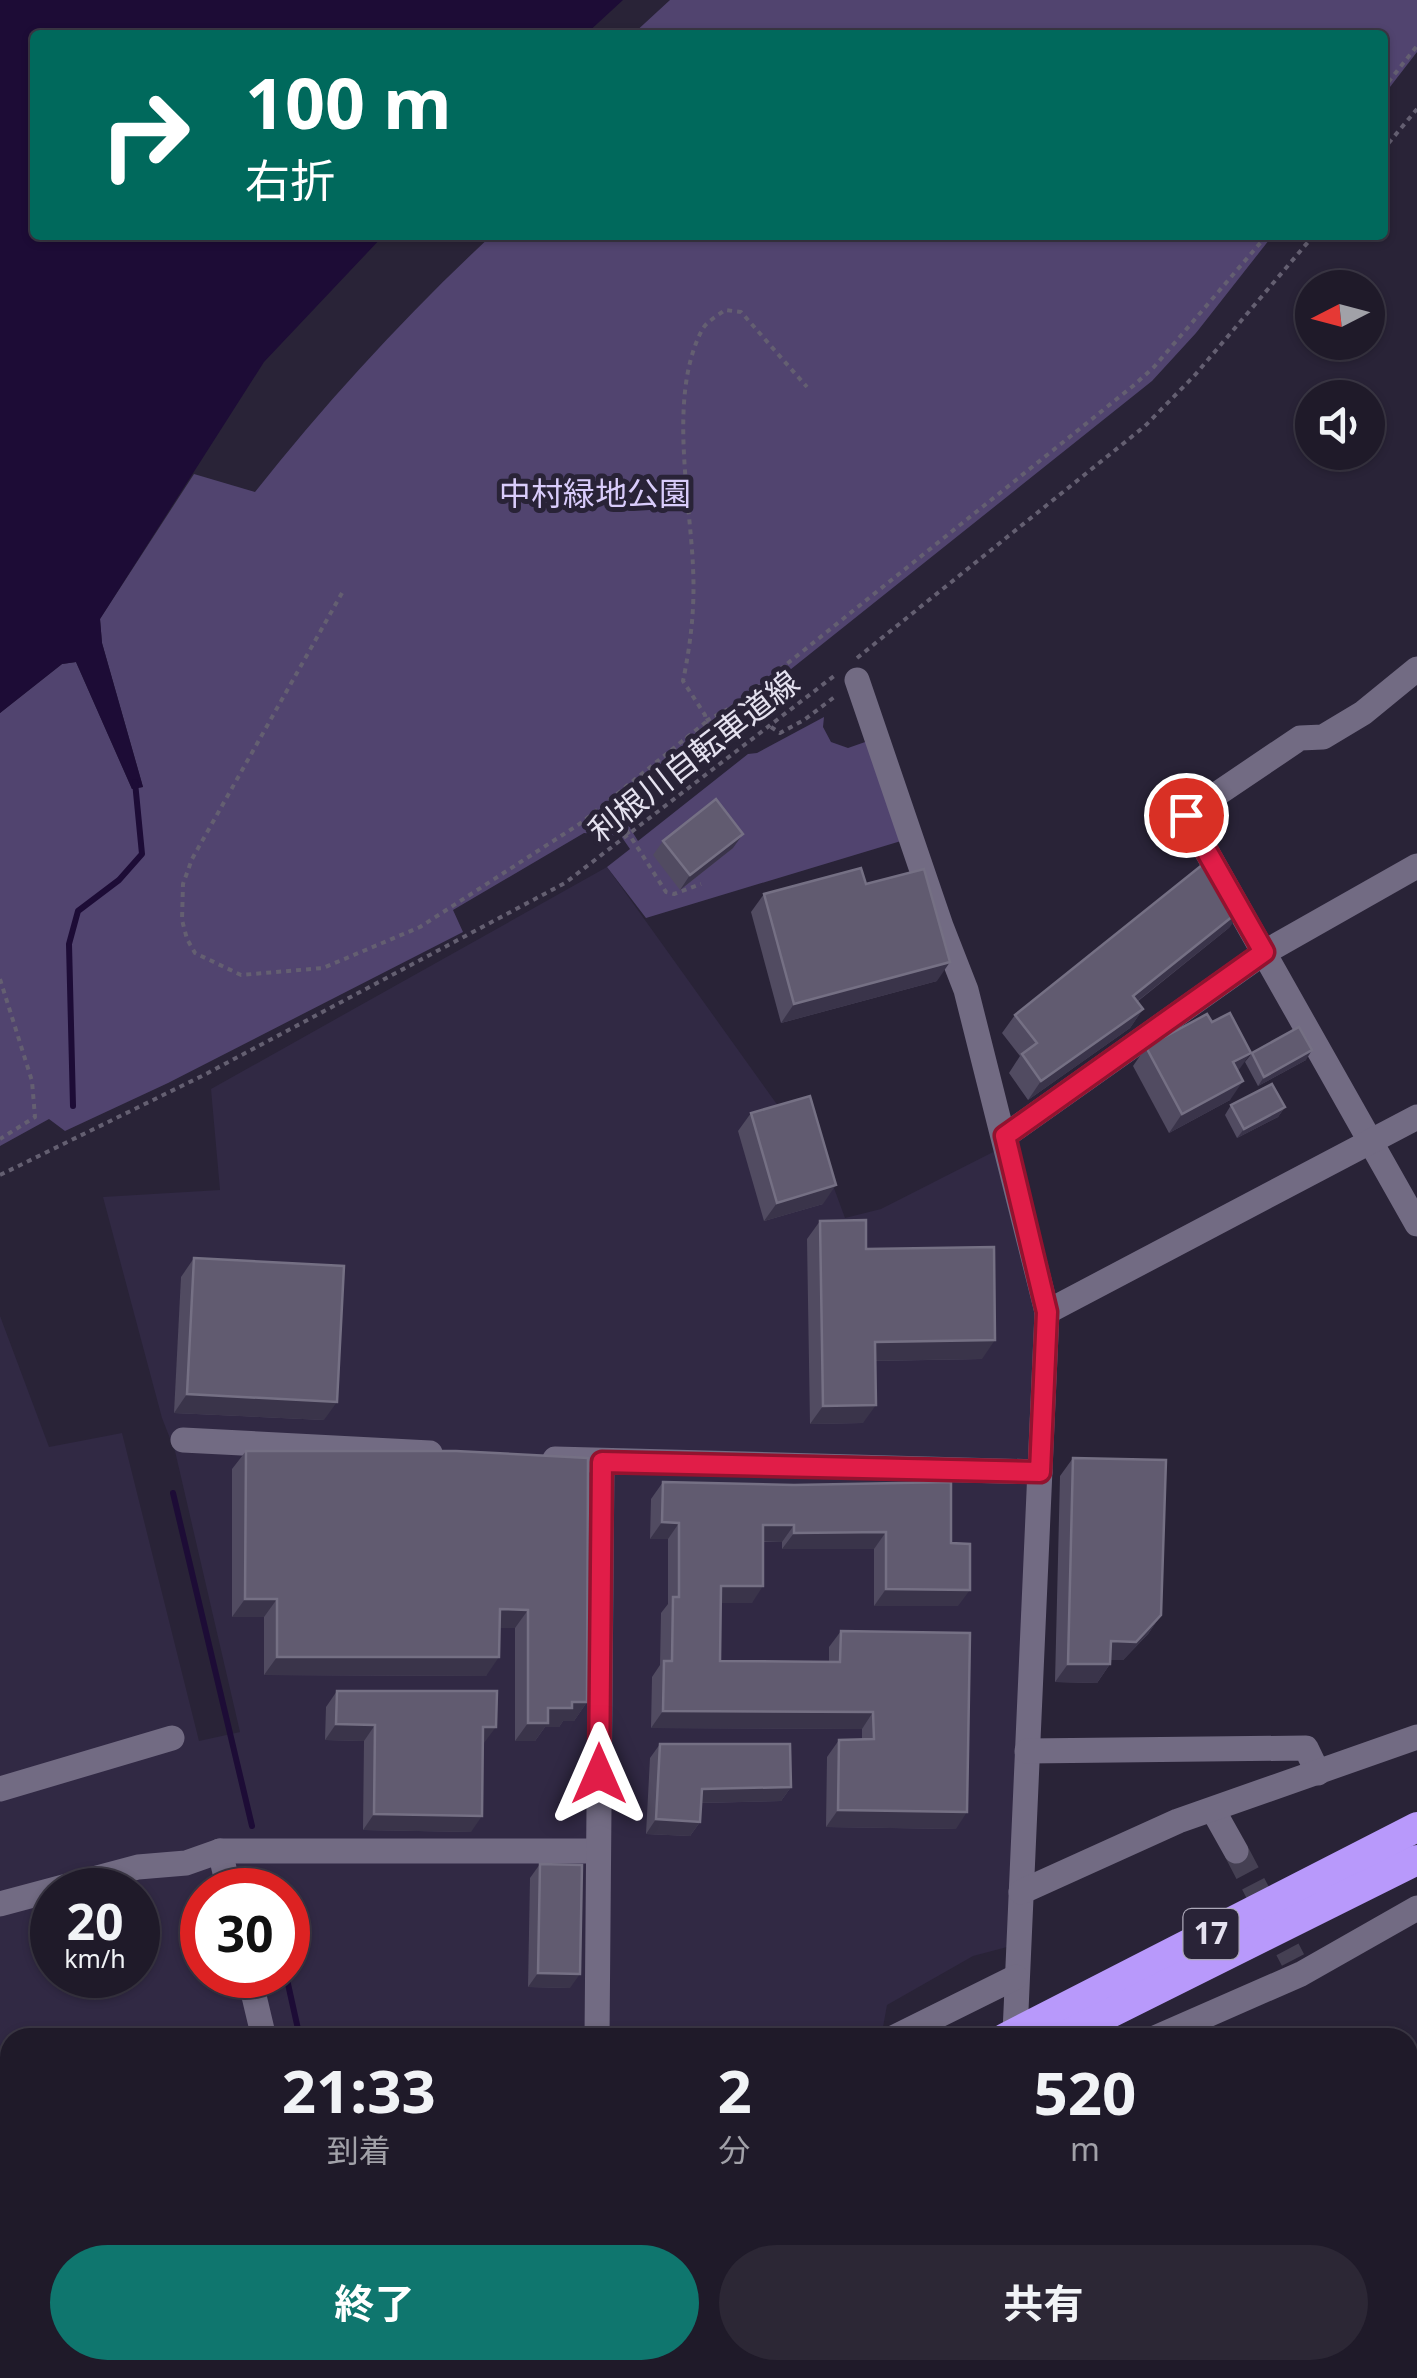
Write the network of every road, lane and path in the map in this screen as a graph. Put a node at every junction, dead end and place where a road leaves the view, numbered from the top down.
1 (1417, 46) edge
2 (1388, 82) edge
3 (1417, 108) edge
4 (1388, 144) edge
5 (1263, 240) edge
6 (1310, 240) edge
7 (807, 388) dead end
8 (342, 593) dead end
9 (1417, 669) edge
10 (857, 680) joint
11 (706, 722) junction
12 (770, 727) junction
13 (686, 736) junction
14 (629, 837) junction
15 (1417, 866) edge
16 (700, 884) edge
17 (1264, 952) junction
18 (0, 979) edge
19 (1417, 1117) edge
20 (1005, 1136) junction
21 (0, 1139) edge
22 (1373, 1142) junction
23 (0, 1175) edge
24 (1417, 1224) edge
25 (1047, 1312) junction
26 (183, 1440) dead end
27 (462, 1454) edge
28 (522, 1458) edge
29 (602, 1462) junction
30 (1040, 1472) junction
31 (172, 1738) dead end
32 (1417, 1738) edge
33 (1027, 1752) junction
34 (1318, 1773) junction
35 (0, 1789) edge
36 (1212, 1810) junction
37 (1417, 1828) edge
38 (1236, 1850) tunnel mouth
39 (220, 1851) junction
40 (598, 1851) junction
41 (1417, 1860) edge
42 (224, 1868) edge
43 (1021, 1892) junction
44 (0, 1904) edge
45 (1417, 1908) edge
46 (1016, 1977) junction
47 (254, 1998) edge
48 (262, 2028) edge
49 (597, 2028) edge
50 (914, 2028) edge
51 (1011, 2028) edge
52 (1024, 2028) edge
53 (1080, 2028) edge
54 (1175, 2028) edge

1 - 2 path
3 - 4 path
5 - 11 path
6 - 12 path, 利根川自転車道線
7 - 11 path
8 - 13 path
9 - 17 street
10 - 12 path
10 - 20 street
11 - 13 path
12 - 14 path, 利根川自転車道線
13 - 14 path
14 - 16 path
14 - 23 path, 利根川自転車道線
15 - 17 street
17 - 20 street
17 - 22 street
18 - 21 path
19 - 22 street
20 - 25 street
22 - 24 street
22 - 25 street
25 - 30 street
26 - 27 street
28 - 29 street
29 - 30 street
29 - 40 street
30 - 33 street
31 - 35 street
32 - 34 street
33 - 34 street
33 - 43 street
34 - 36 street
36 - 38 street
36 - 43 street
37 - 52 highway, 17
39 - 40 street
39 - 42 street
39 - 44 street
40 - 49 street
41 - 53 highway, 17
43 - 46 street
45 - 54 street
46 - 50 street
46 - 51 street
47 - 48 street

